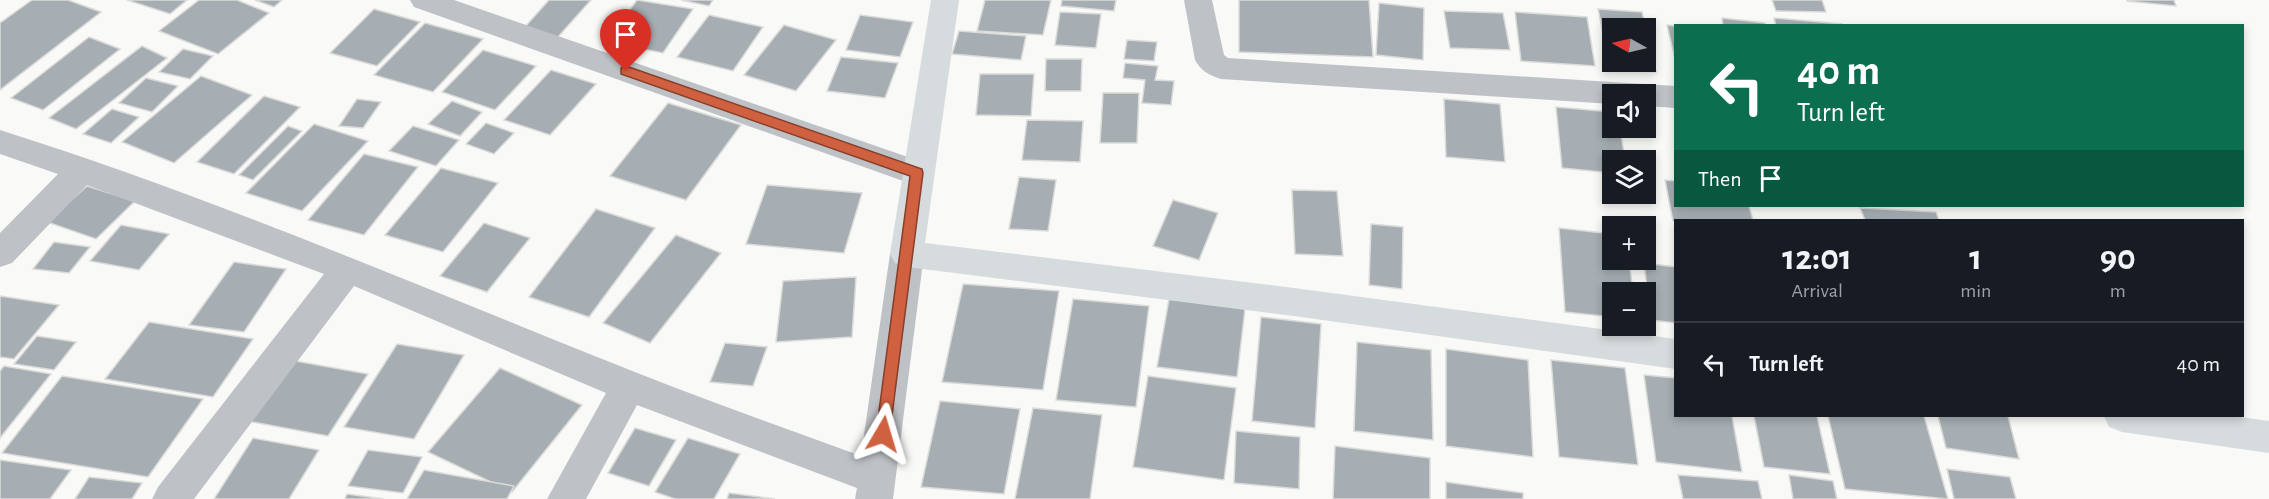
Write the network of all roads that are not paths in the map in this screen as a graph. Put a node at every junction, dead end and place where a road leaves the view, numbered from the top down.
1 (424, 0) edge
2 (945, 0) edge
3 (1198, 0) edge
4 (1602, 92) edge
5 (1656, 96) edge
6 (1674, 97) edge
7 (0, 142) edge
8 (82, 170) junction
9 (917, 173) junction
10 (0, 254) edge
11 (907, 254) junction
12 (348, 269) junction
13 (1674, 354) edge
14 (629, 386) junction
15 (2129, 417) edge
16 (2269, 437) edge
17 (876, 489) edge
18 (171, 499) edge
19 (566, 499) edge

1 - 9 street
2 - 9 street
3 - 4 street
5 - 6 street
7 - 8 street
8 - 10 street
8 - 12 street
9 - 11 street
11 - 13 street
11 - 17 street
12 - 14 street
12 - 18 street
14 - 17 street
14 - 19 street
15 - 16 street

